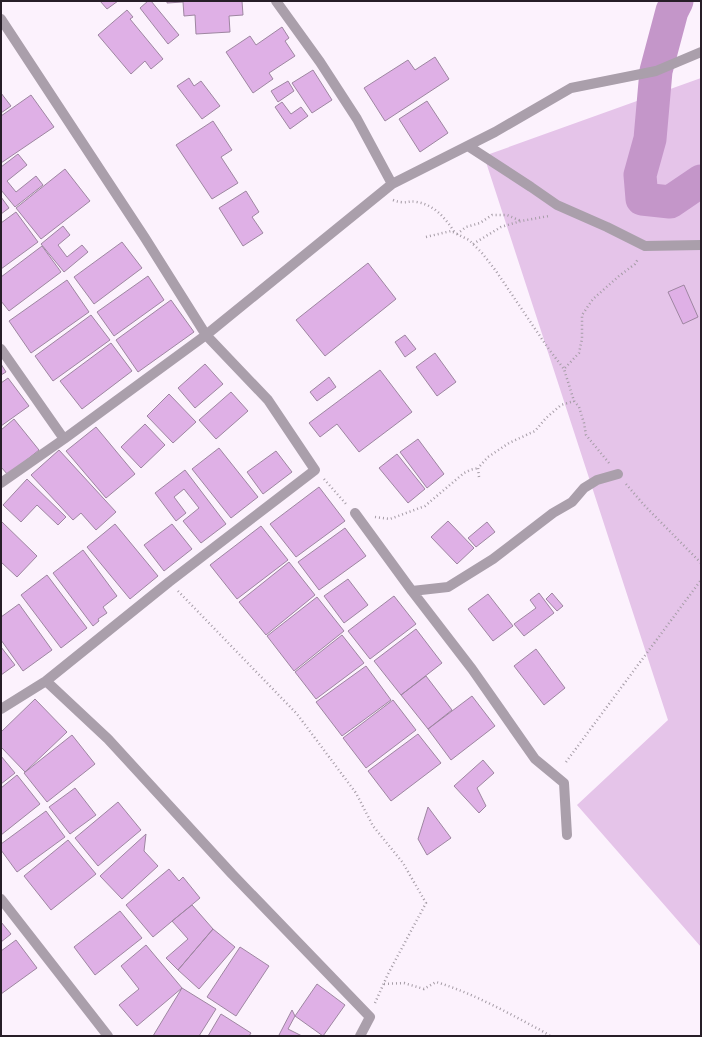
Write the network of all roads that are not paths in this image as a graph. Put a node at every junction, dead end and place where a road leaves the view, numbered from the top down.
1 (276, 1) edge
2 (1, 19) edge
3 (701, 52) edge
4 (468, 146) junction
5 (392, 184) junction
6 (701, 245) edge
7 (206, 335) junction
8 (1, 349) edge
9 (64, 439) junction
10 (618, 474) road end
11 (1, 483) edge
12 (355, 513) road end
13 (412, 591) junction
14 (46, 681) junction
15 (1, 709) edge
16 (568, 834) dead end
17 (1, 899) edge
18 (108, 1036) edge
19 (360, 1036) edge

1 - 5 street
2 - 7 street
3 - 4 street
4 - 5 street
4 - 6 street
5 - 7 street
7 - 9 street
7 - 14 street
8 - 9 street
9 - 11 street
10 - 13 street
12 - 13 street
13 - 16 street
14 - 15 street
14 - 19 street
17 - 18 street

